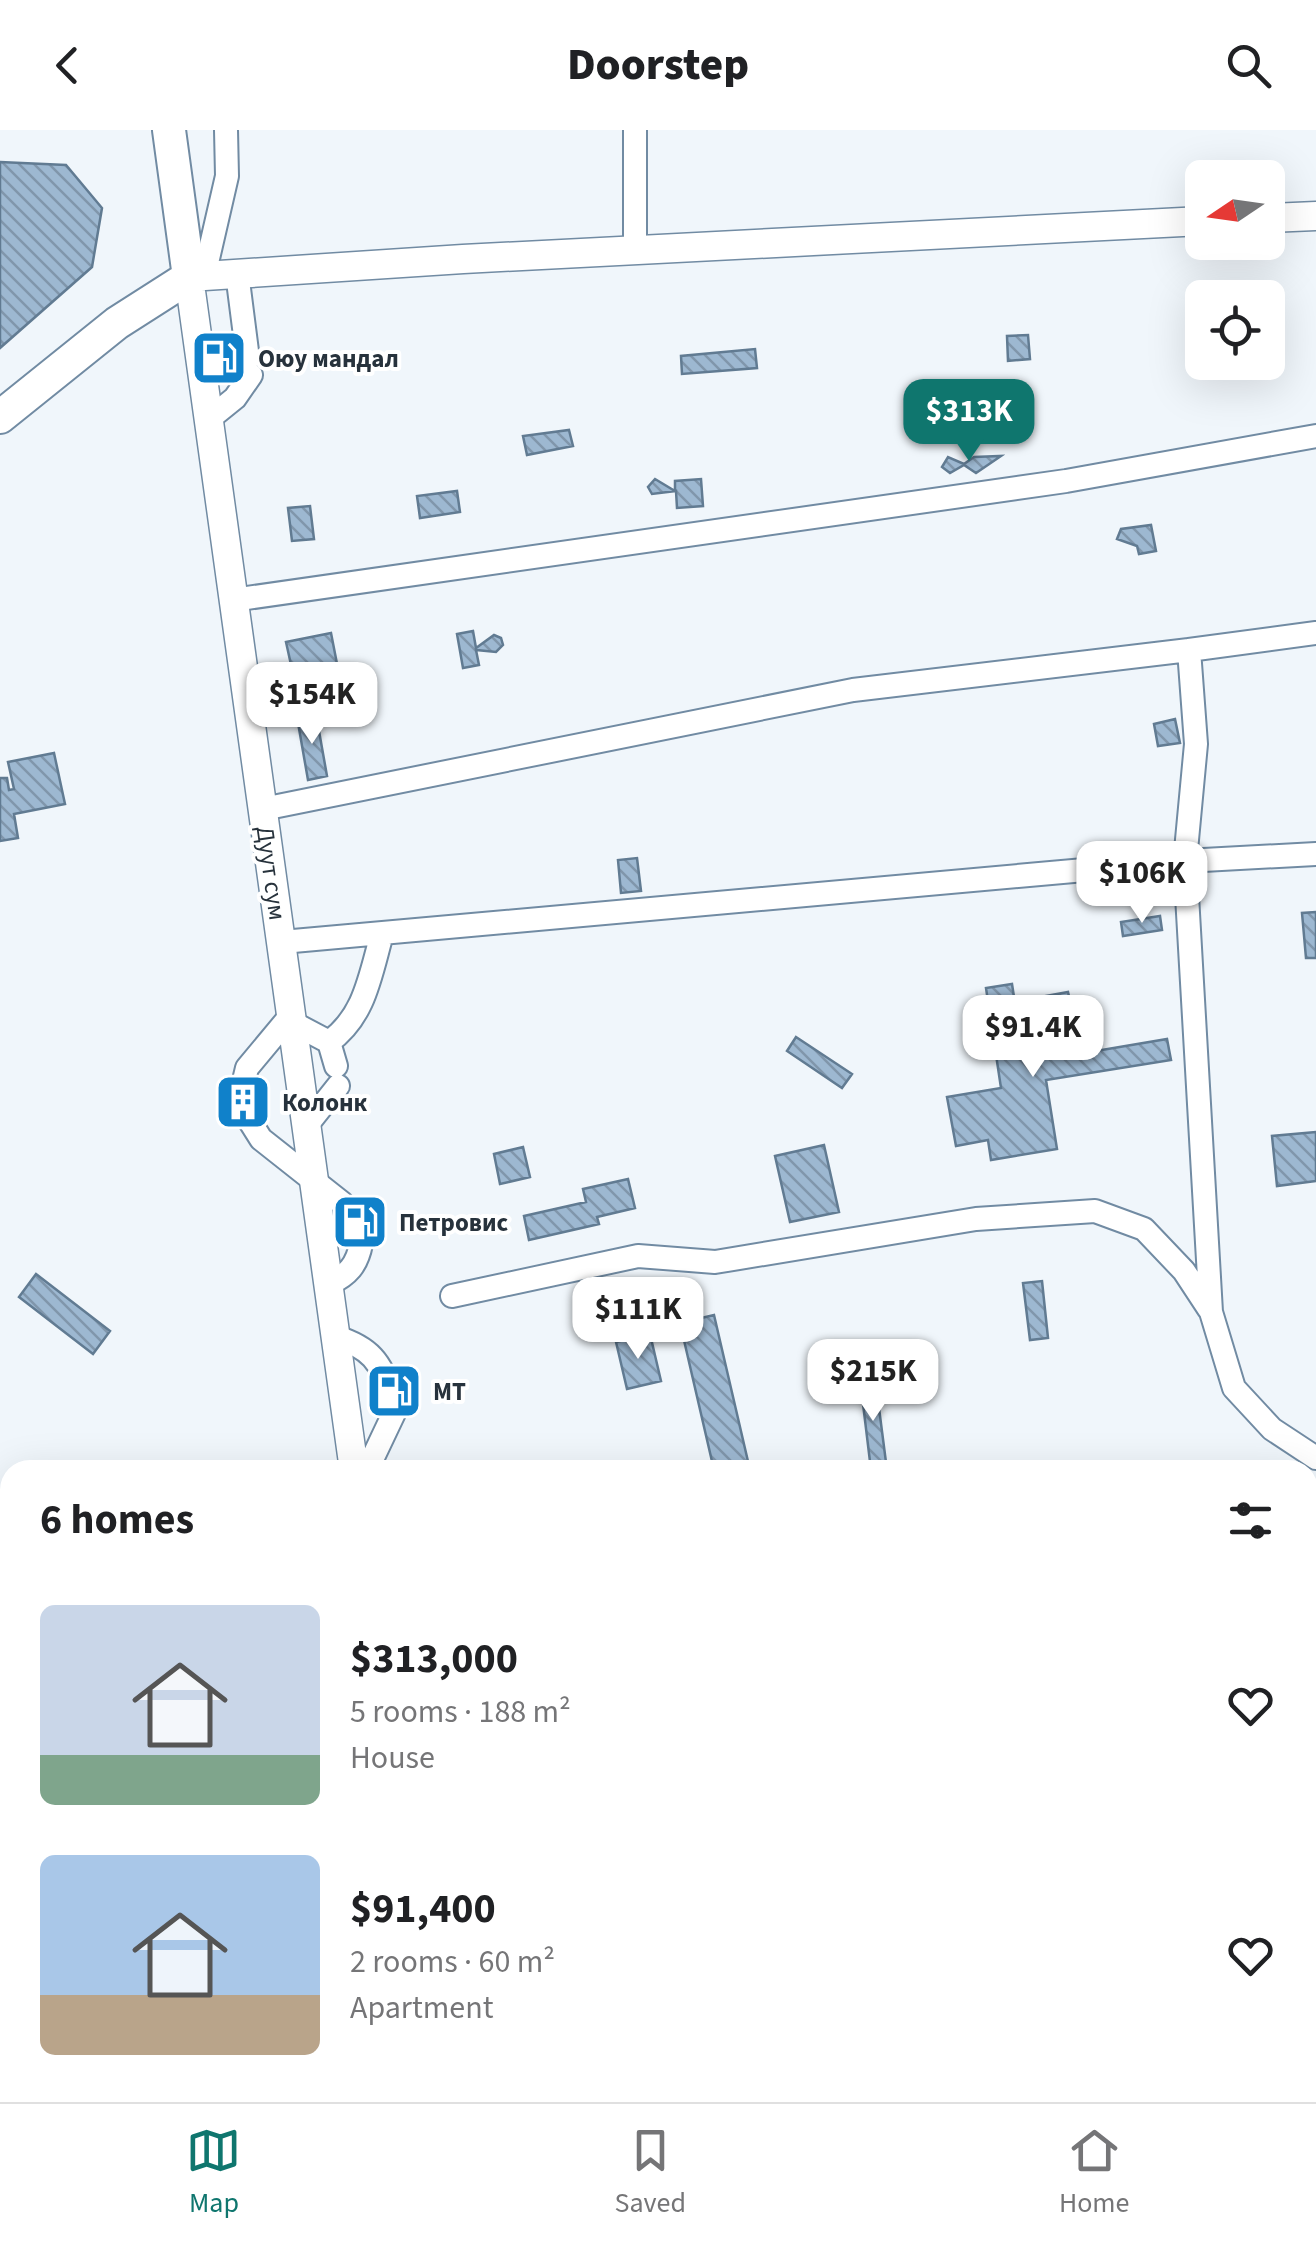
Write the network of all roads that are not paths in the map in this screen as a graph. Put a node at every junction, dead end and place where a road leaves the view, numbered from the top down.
1 (169, 130) edge
2 (226, 130) edge
3 (635, 130) edge
4 (1316, 216) edge
5 (1285, 217) edge
6 (1185, 223) edge
7 (635, 250) junction
8 (237, 273) junction
9 (197, 276) junction
10 (0, 417) edge
11 (209, 419) junction
12 (1316, 436) edge
13 (232, 600) junction
14 (1316, 634) edge
15 (1188, 650) junction
16 (263, 809) junction
17 (1316, 854) edge
18 (1184, 861) junction
19 (382, 934) junction
20 (282, 942) junction
21 (292, 1019) junction
22 (330, 1042) junction
23 (307, 1125) junction
24 (314, 1179) junction
25 (329, 1284) junction
26 (452, 1296) dead end
27 (1211, 1312) junction
28 (336, 1337) junction
29 (1316, 1458) edge
30 (353, 1460) edge
31 (371, 1460) edge

1 - 9 highway
2 - 9 street
3 - 7 street
4 - 5 main road
6 - 7 main road
7 - 8 main road
8 - 9 main road
8 - 11 street
9 - 10 highway
9 - 11 main road, Дуут сум
11 - 13 main road, Дуут сум
12 - 13 street
13 - 16 main road, Дуут сум
14 - 15 street
15 - 16 street
15 - 18 street
16 - 20 main road, Дуут сум
17 - 18 street
18 - 19 street
18 - 27 street
19 - 20 street
19 - 22 street
20 - 21 main road, Дуут сум
21 - 22 street
21 - 23 main road, Дуут сум
21 - 24 street
22 - 23 street
23 - 24 main road, Дуут сум
24 - 25 main road, Дуут сум
24 - 25 street
25 - 28 main road, Дуут сум
26 - 27 street
27 - 29 street
28 - 30 main road, Дуут сум
28 - 31 street

